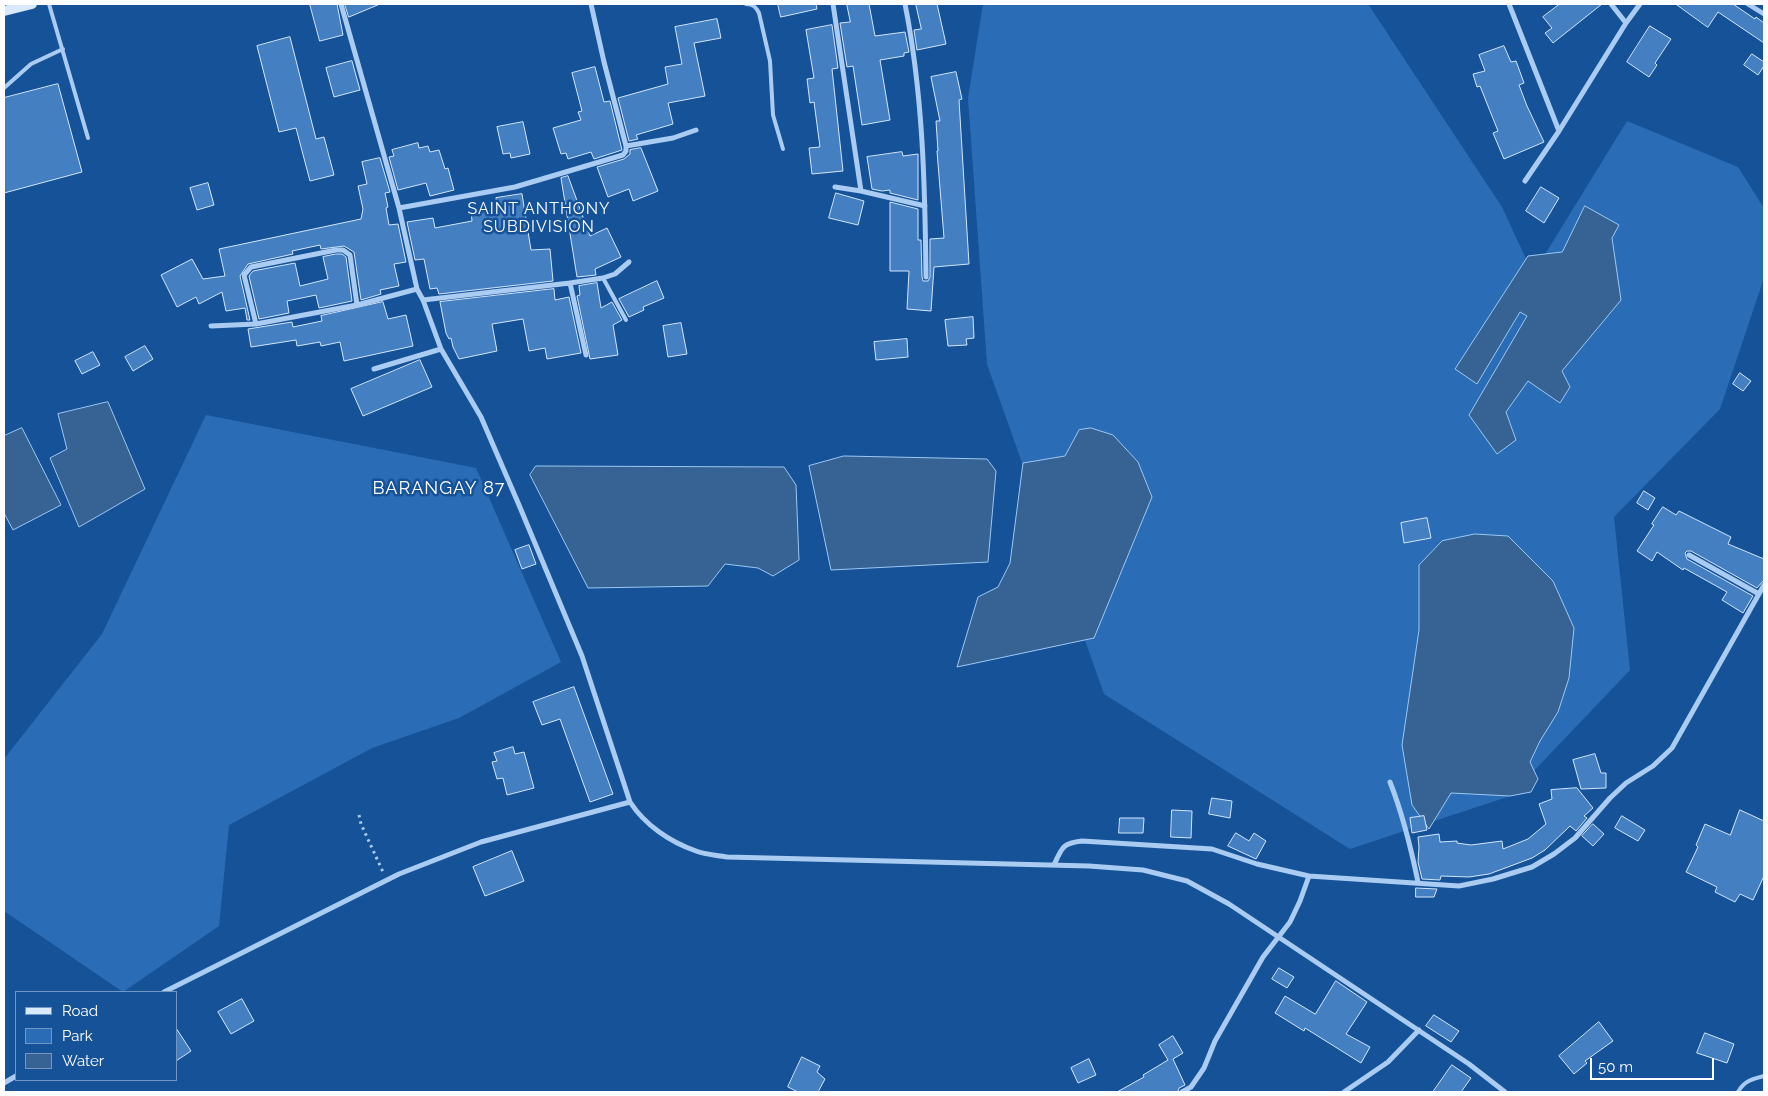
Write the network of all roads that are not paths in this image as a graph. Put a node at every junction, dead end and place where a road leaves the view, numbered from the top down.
1 (32, 4) edge
2 (49, 4) edge
3 (341, 4) edge
4 (591, 4) edge
5 (746, 4) edge
6 (833, 4) edge
7 (905, 4) edge
8 (1509, 4) edge
9 (1611, 4) edge
10 (1640, 4) edge
11 (1748, 4) edge
12 (4, 11) edge
13 (1764, 14) edge
14 (1626, 23) junction
15 (63, 49) junction
16 (4, 88) edge
17 (696, 130) dead end
18 (1559, 131) junction
19 (88, 138) dead end
20 (626, 146) junction
21 (783, 149) dead end
22 (1525, 181) dead end
23 (835, 187) dead end
24 (861, 191) junction
25 (925, 206) junction
26 (399, 208) junction
27 (629, 262) dead end
28 (926, 277) dead end
29 (603, 278) junction
30 (570, 283) junction
31 (417, 289) junction
32 (423, 300) junction
33 (357, 306) junction
34 (626, 320) dead end
35 (256, 324) junction
36 (211, 326) dead end
37 (441, 349) junction
38 (586, 355) dead end
39 (374, 369) dead end
40 (1689, 555) dead end
41 (1764, 585) edge
42 (1759, 594) junction
43 (1390, 782) dead end
44 (630, 802) junction
45 (1054, 865) junction
46 (1309, 876) junction
47 (1418, 882) junction
48 (1280, 937) junction
49 (166, 991) edge
50 (1419, 1030) junction
51 (1764, 1076) edge
52 (15, 1077) edge
53 (4, 1083) edge
54 (1182, 1092) edge
55 (1344, 1092) edge
56 (1505, 1092) edge
57 (1738, 1092) edge

1 - 12 main road
2 - 15 lane
3 - 26 street
4 - 20 street
5 - 21 lane
6 - 24 street
7 - 25 street
8 - 18 street
9 - 14 street
10 - 14 street
11 - 13 street
14 - 18 street
15 - 16 lane
15 - 19 lane
17 - 20 street
18 - 22 street
20 - 26 street
23 - 24 street
24 - 25 street
25 - 28 street
26 - 31 street
27 - 29 street
29 - 30 street
29 - 34 lane
30 - 32 street
30 - 38 street
31 - 32 street
31 - 33 street
32 - 37 street
33 - 35 street
33 - 35 street
35 - 36 street
37 - 39 street
37 - 44 street
40 - 42 street
41 - 42 street
42 - 47 street
43 - 47 street
44 - 45 street
44 - 49 street
45 - 46 street
45 - 48 street
46 - 47 street
46 - 48 street
48 - 50 street
48 - 54 street
50 - 55 street
50 - 56 street
51 - 57 lane
52 - 53 street

